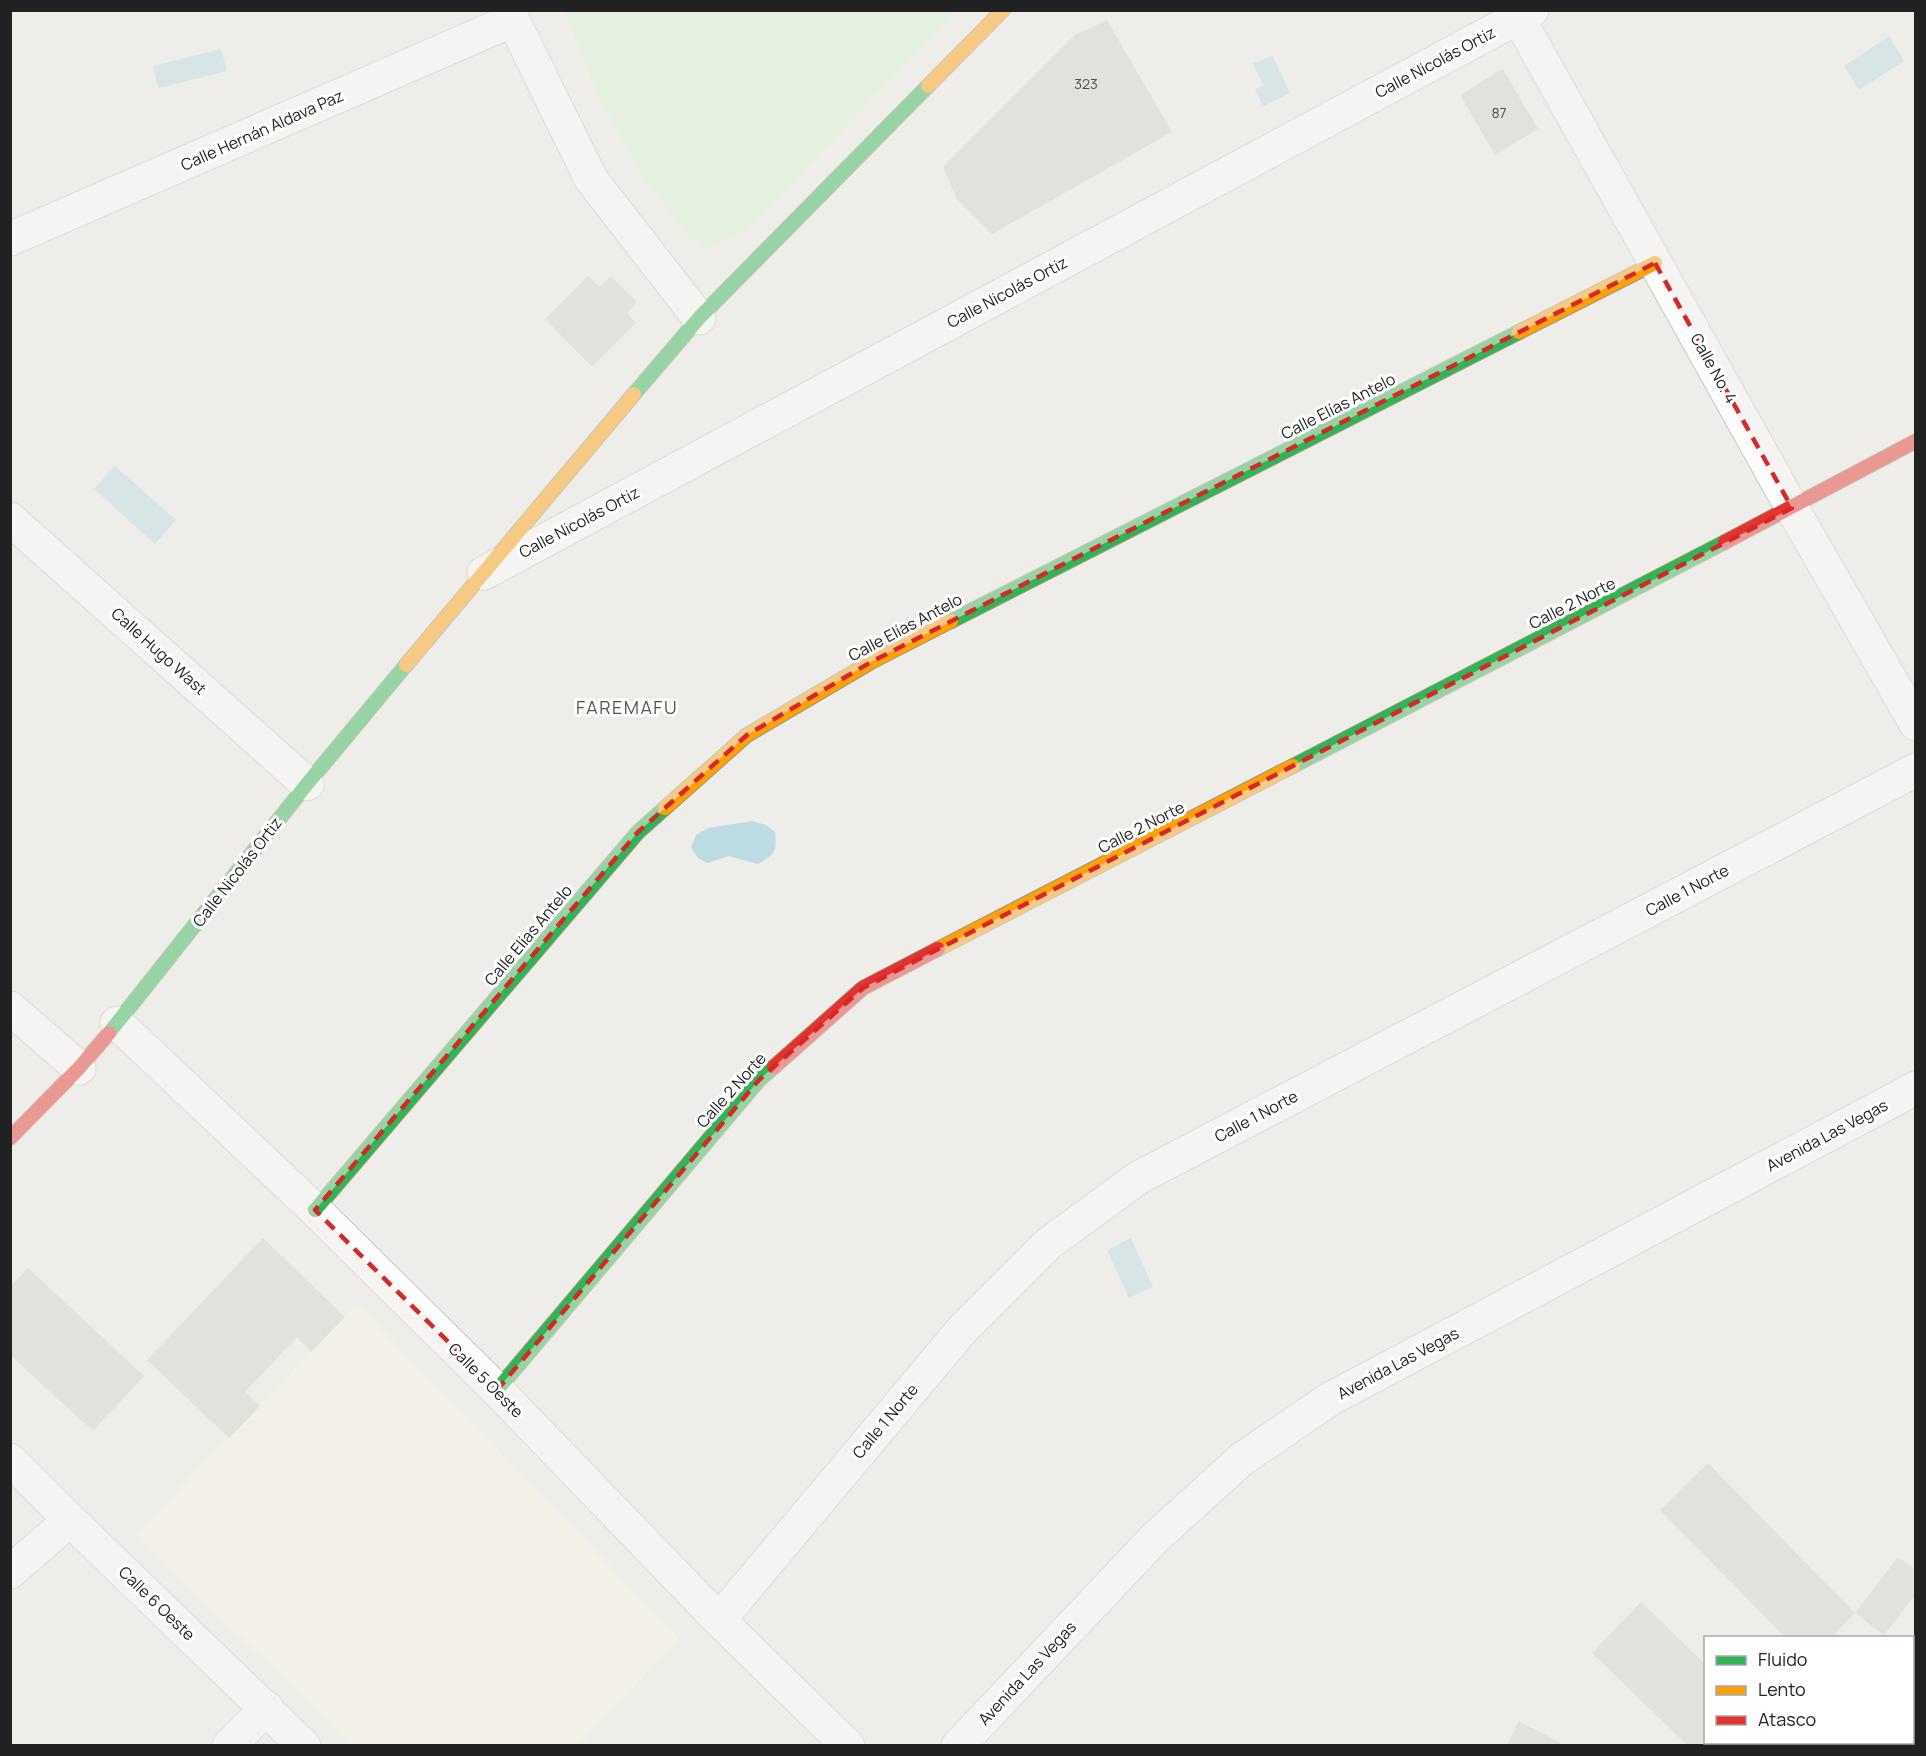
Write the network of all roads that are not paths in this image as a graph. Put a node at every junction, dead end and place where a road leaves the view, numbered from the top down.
1 (1003, 10) edge
2 (1522, 13) edge
3 (512, 15) edge
4 (10, 239) edge
5 (1655, 263) junction
6 (699, 318) junction
7 (1916, 441) edge
8 (1792, 508) junction
9 (10, 519) edge
10 (482, 574) junction
11 (1916, 724) edge
12 (1916, 770) edge
13 (307, 784) junction
14 (10, 1008) edge
15 (117, 1023) junction
16 (79, 1068) junction
17 (1916, 1088) edge
18 (10, 1138) edge
19 (315, 1209) junction
20 (497, 1390) junction
21 (10, 1460) edge
22 (70, 1520) junction
23 (10, 1572) edge
24 (719, 1620) junction
25 (267, 1708) junction
26 (229, 1746) edge
27 (304, 1746) edge
28 (848, 1746) edge
29 (958, 1746) edge

1 - 6 street, Calle Nicolás Ortiz
2 - 5 street, Calle No. 4
2 - 10 street, Calle Nicolás Ortiz
3 - 4 street, Calle Hernán Aldava Paz
3 - 6 street
5 - 8 street, Calle No. 4
5 - 19 street, Calle Elías Antelo
6 - 10 street, Calle Nicolás Ortiz
7 - 8 street, Calle 2 Norte
8 - 11 street, Calle No. 4
8 - 20 street, Calle 2 Norte
9 - 13 street, Calle Hugo Wast
10 - 13 street, Calle Nicolás Ortiz
12 - 24 street, Calle 1 Norte
13 - 15 street, Calle Nicolás Ortiz
14 - 16 street
15 - 16 street, Calle Nicolás Ortiz
15 - 19 street, Calle 5 Oeste
16 - 18 street, Calle Nicolás Ortiz
17 - 29 street, Avenida Las Vegas
19 - 20 street, Calle 5 Oeste
20 - 24 street, Calle 5 Oeste
21 - 22 street, Calle 6 Oeste
22 - 23 street
22 - 25 street, Calle 6 Oeste
24 - 28 street, Calle 5 Oeste
25 - 26 street
25 - 27 street, Calle 6 Oeste

